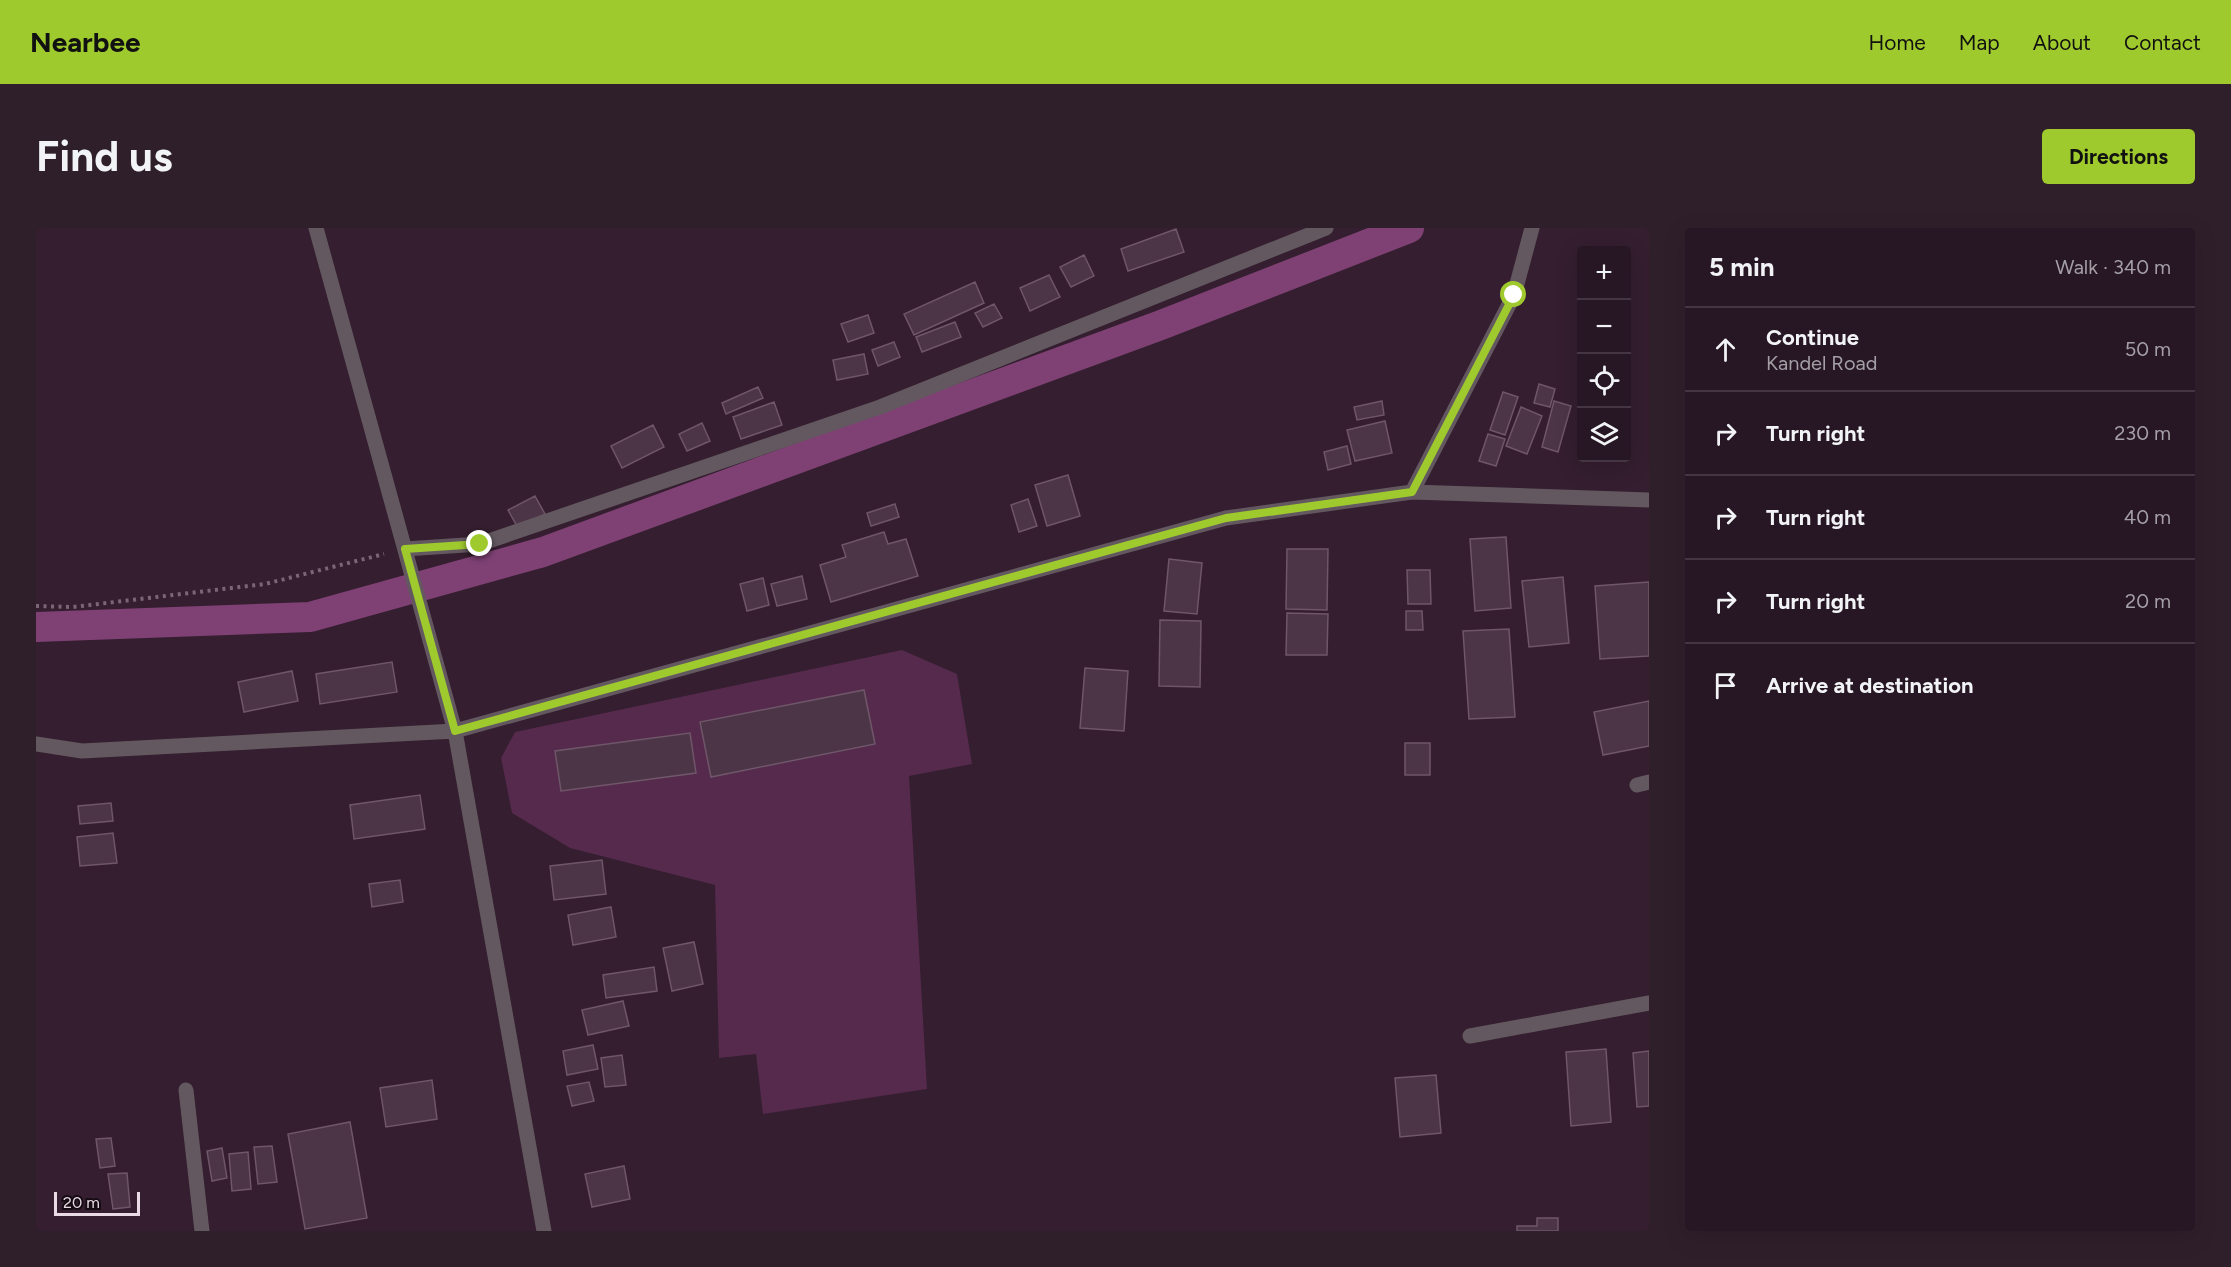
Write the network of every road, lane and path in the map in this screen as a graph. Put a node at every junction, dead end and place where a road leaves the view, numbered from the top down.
1 (316, 228) edge
2 (1326, 228) edge
3 (1532, 228) edge
4 (1412, 492) junction
5 (1649, 500) edge
6 (405, 549) junction
7 (36, 606) edge
8 (455, 731) junction
9 (36, 744) edge
10 (1649, 1002) edge
11 (1470, 1036) dead end
12 (186, 1090) dead end
13 (202, 1231) edge
14 (544, 1231) edge

1 - 6 street
2 - 6 street
3 - 4 street
4 - 5 street
4 - 8 street
6 - 7 path
6 - 8 street
8 - 9 street
8 - 14 street
10 - 11 street
12 - 13 street

